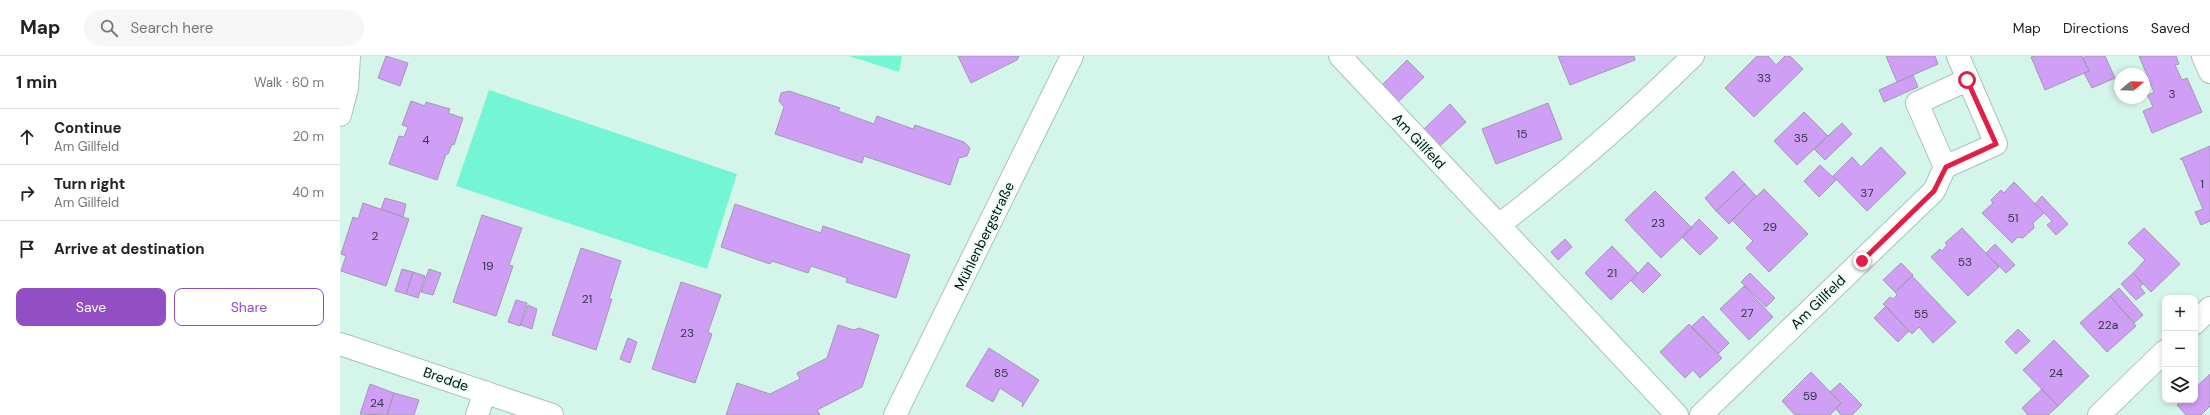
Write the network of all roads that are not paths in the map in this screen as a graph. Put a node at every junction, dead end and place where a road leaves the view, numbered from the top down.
1 (349, 56) edge
2 (1072, 56) edge
3 (1340, 56) edge
4 (1693, 56) edge
5 (1958, 56) edge
6 (2203, 56) edge
7 (2210, 72) edge
8 (1967, 80) junction
9 (340, 115) edge
10 (1946, 167) junction
11 (1499, 225) junction
12 (2210, 308) edge
13 (2198, 320) edge
14 (340, 344) edge
15 (2162, 355) edge
16 (485, 392) junction
17 (477, 415) edge
18 (552, 415) edge
19 (895, 415) edge
20 (1677, 415) edge
21 (1700, 415) edge
22 (2099, 415) edge

1 - 9 street
2 - 19 street, Mühlenbergstraße
3 - 11 street, Am Gillfeld
4 - 11 street
5 - 8 street
6 - 7 street
8 - 10 street
8 - 10 street
10 - 21 street, Am Gillfeld
11 - 20 street, Am Gillfeld
12 - 13 street
14 - 16 street, Bredde
15 - 22 street
16 - 17 street
16 - 18 street, Bredde

